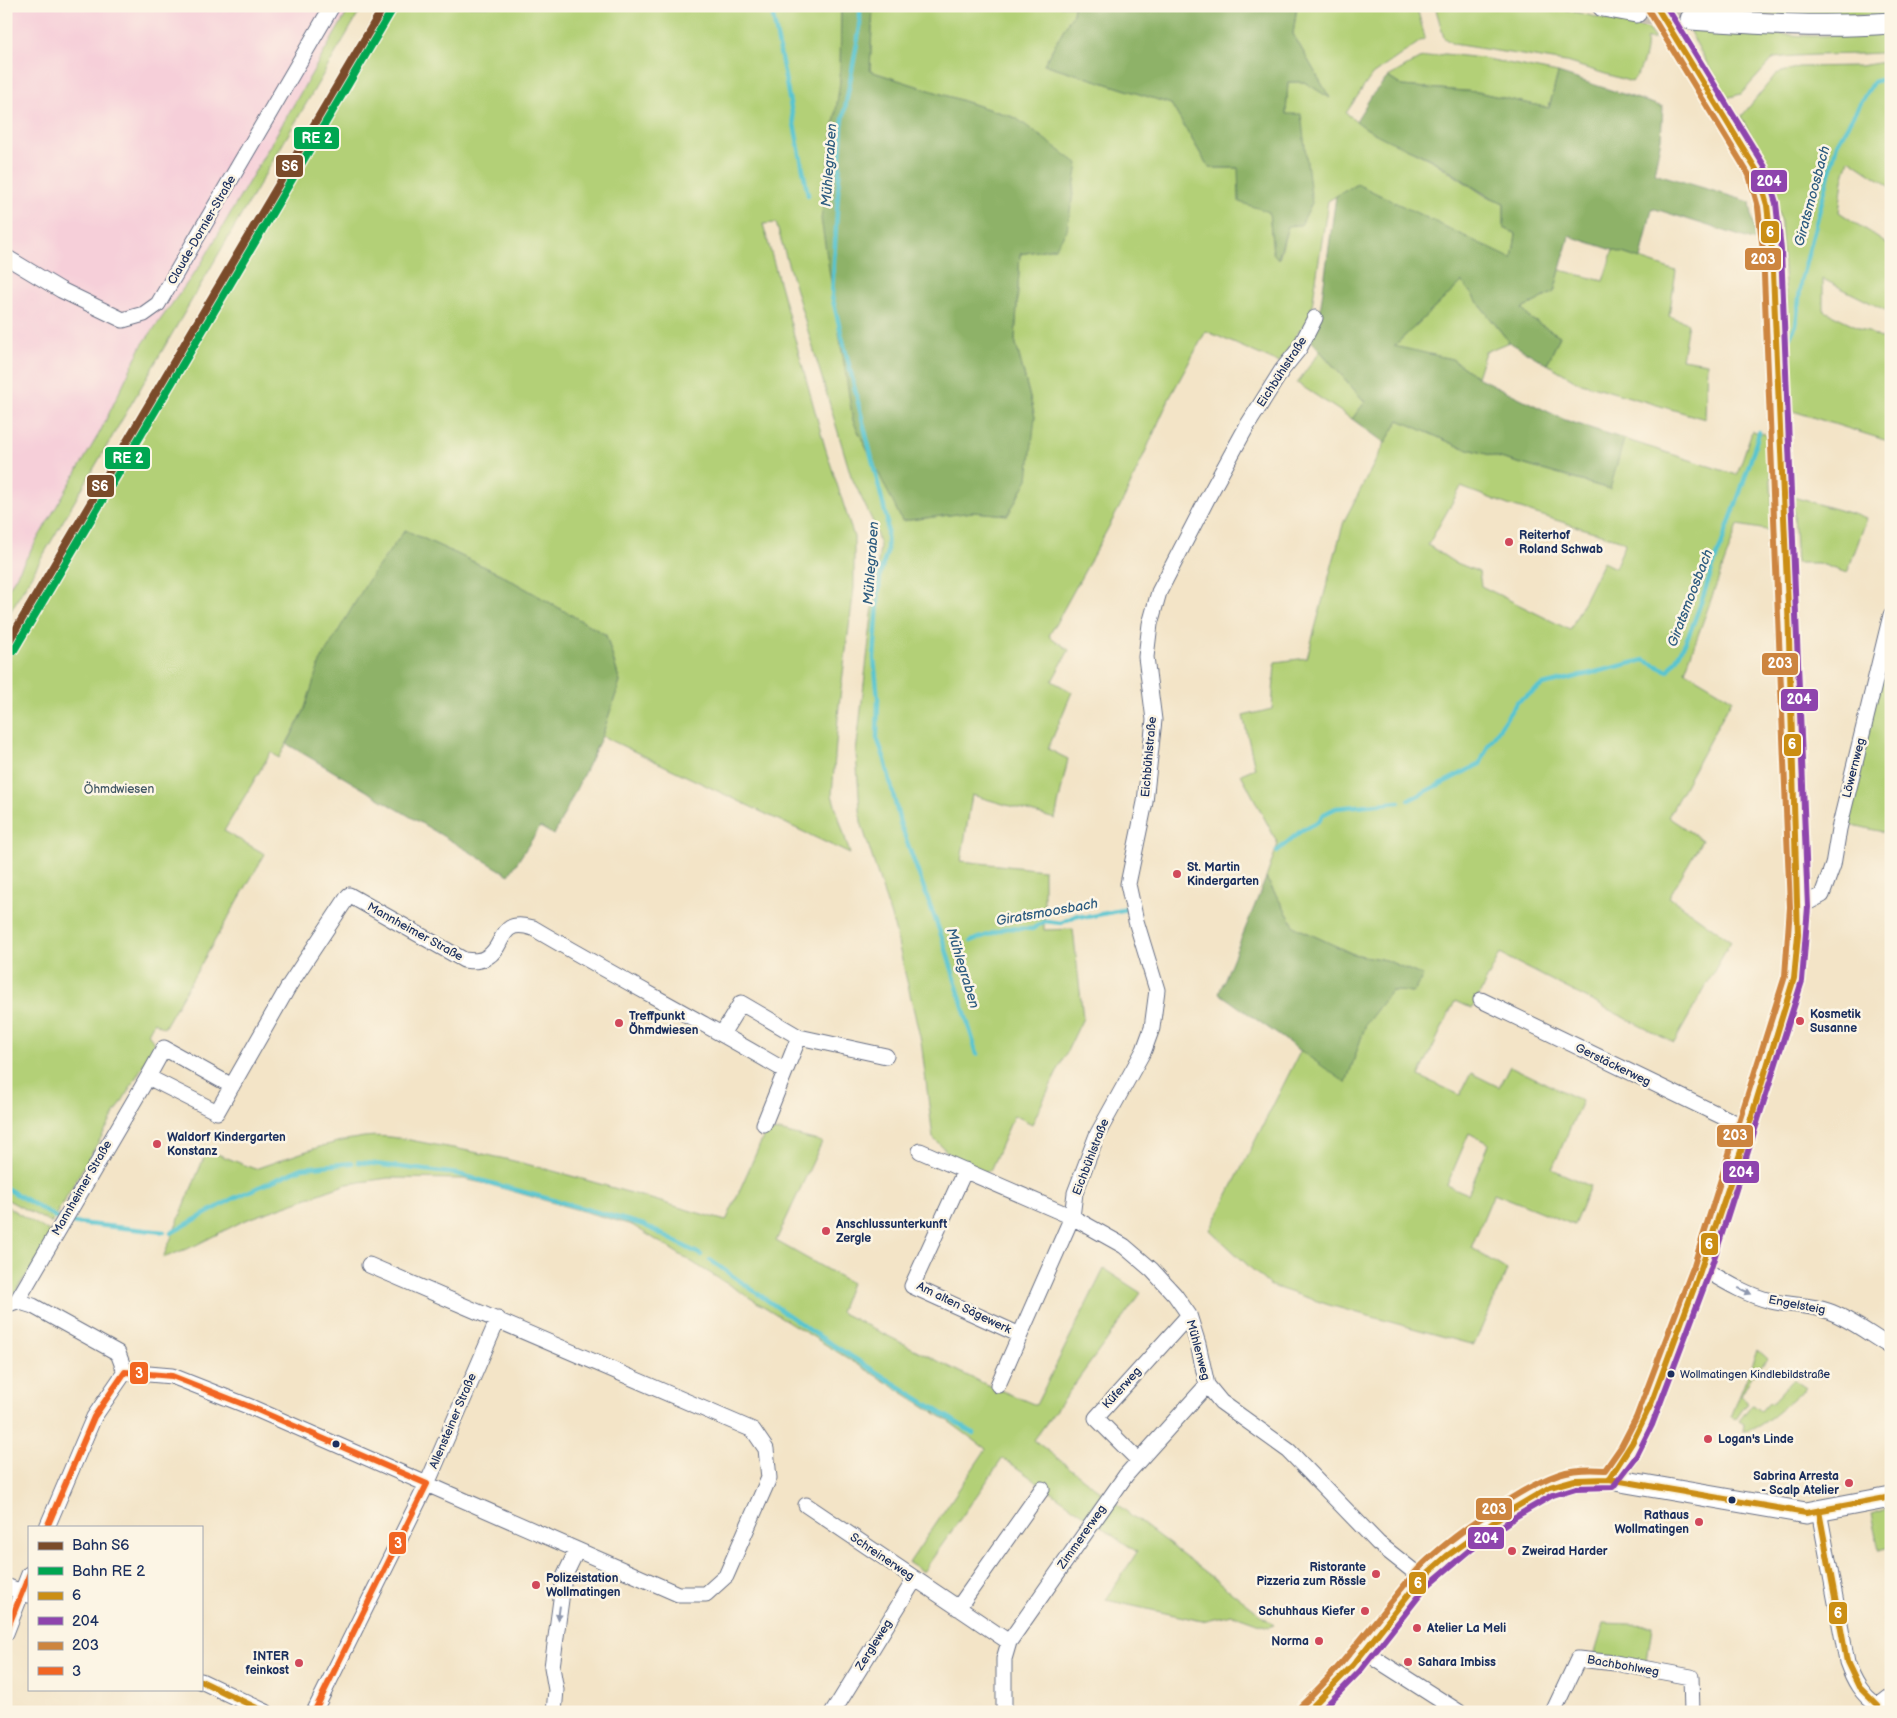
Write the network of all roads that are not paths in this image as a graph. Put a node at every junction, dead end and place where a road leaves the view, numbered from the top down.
1 (332, 6) edge
2 (1603, 6) edge
3 (1656, 6) edge
4 (1636, 12) tunnel mouth
5 (1691, 19) tunnel mouth
6 (1891, 23) edge
7 (6, 257) edge
8 (1315, 318) dead end
9 (1891, 615) edge
10 (1799, 907) junction
11 (1481, 1000) dead end
12 (722, 1034) junction
13 (799, 1036) junction
14 (886, 1056) dead end
15 (784, 1070) junction
16 (148, 1077) junction
17 (232, 1086) junction
18 (764, 1124) dead end
19 (1746, 1128) junction
20 (920, 1151) dead end
21 (965, 1170) junction
22 (1072, 1217) junction
23 (369, 1265) dead end
24 (1702, 1268) junction
25 (12, 1303) edge
26 (1189, 1315) junction
27 (498, 1319) junction
28 (1020, 1335) junction
29 (1891, 1347) edge
30 (124, 1372) junction
31 (998, 1385) dead end
32 (1207, 1385) junction
33 (1138, 1460) junction
34 (1608, 1479) junction
35 (427, 1484) junction
36 (1042, 1489) dead end
37 (1891, 1497) edge
38 (806, 1505) dead end
39 (1819, 1511) junction
40 (47, 1526) edge
41 (576, 1550) junction
42 (1422, 1578) junction
43 (28, 1579) edge
44 (915, 1579) junction
45 (6, 1586) edge
46 (25, 1593) edge
47 (958, 1608) junction
48 (6, 1633) edge
49 (1010, 1642) junction
50 (1365, 1652) junction
51 (202, 1681) edge
52 (1891, 1696) edge
53 (1878, 1709) edge
54 (266, 1712) edge
55 (314, 1712) edge
56 (554, 1712) edge
57 (832, 1712) edge
58 (1004, 1712) edge
59 (1307, 1712) edge
60 (1459, 1712) edge
61 (1553, 1712) edge
62 (1692, 1712) edge

1 - 7 street, Claude-Dornier-Straße
2 - 4 main road
3 - 10 main road, bridge
5 - 6 main road
8 - 22 street, Eichbühlstraße
9 - 10 street, Löwernweg
10 - 19 main road
11 - 19 street, Gerstäckerweg
12 - 13 street
12 - 15 street, Mannheimer Straße
12 - 17 street, Mannheimer Straße
13 - 14 street
13 - 15 street
15 - 18 street
16 - 17 street, Mannheimer Straße
16 - 17 street, Mannheimer Straße
16 - 25 street, Mannheimer Straße
19 - 24 main road
20 - 21 street, Mühlenweg
21 - 22 street, Mühlenweg
21 - 28 street, Am alten Sägewerk
22 - 26 street, Mühlenweg
22 - 28 street, Am alten Sägewerk
23 - 27 street
24 -> 29 street, Engelsteig
24 - 34 main road
25 - 30 street
26 - 32 street, Mühlenweg
26 - 33 street, Küferweg
27 - 35 street, Allensteiner Straße
27 - 41 street
28 - 31 street, Am alten Sägewerk
30 - 35 street
30 - 40 street
32 - 33 street, Zimmererweg
32 - 42 street, Mühlenweg
33 - 49 street, Zimmererweg
34 - 39 main road
34 - 42 main road
35 - 41 street
35 - 55 street, Allensteiner Straße
36 - 47 street
37 - 39 main road
38 - 44 street, Schreinerweg
39 - 53 street
41 -> 56 street
42 - 50 main road
43 - 46 street
44 - 47 street, Schreinerweg
44 - 57 street, Zergleweg
45 - 46 street
46 - 48 street
47 - 49 street, Schreinerweg
49 - 58 street, Zimmererweg
50 - 59 main road
50 - 60 street
51 - 54 street
52 - 53 street
61 - 62 street, Bachbohlweg

